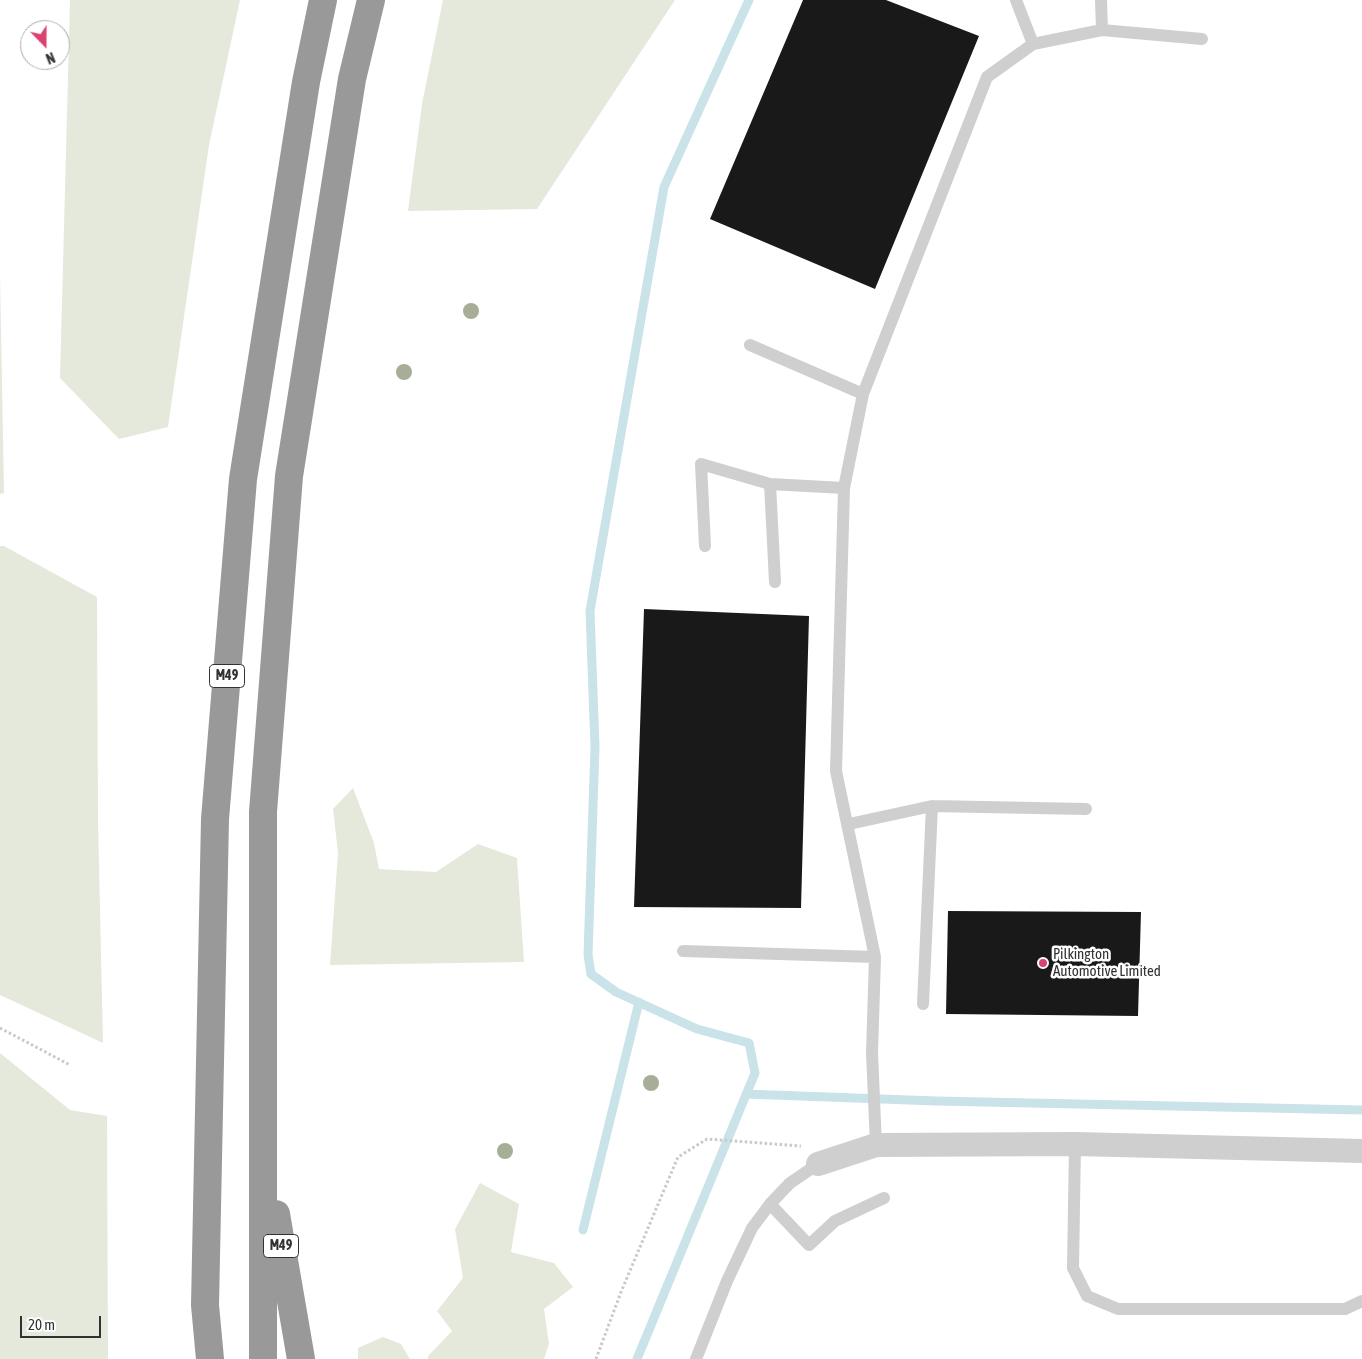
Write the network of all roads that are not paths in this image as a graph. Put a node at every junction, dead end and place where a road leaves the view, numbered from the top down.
1 (324, 0) edge
2 (371, 0) edge
3 (1016, 0) edge
4 (1101, 0) edge
5 (1102, 30) junction
6 (1202, 39) dead end
7 (1032, 44) junction
8 (750, 345) dead end
9 (863, 394) junction
10 (770, 484) junction
11 (844, 488) junction
12 (705, 546) dead end
13 (776, 582) dead end
14 (932, 806) junction
15 (1086, 809) dead end
16 (848, 824) junction
17 (683, 951) dead end
18 (875, 958) junction
19 (923, 1004) dead end
20 (262, 1134) junction
21 (1075, 1144) junction
22 (876, 1145) junction
23 (1362, 1151) edge
24 (818, 1164) joint
25 (884, 1198) dead end
26 (770, 1204) junction
27 (1362, 1301) edge
28 (205, 1305) junction
29 (202, 1359) edge
30 (210, 1359) edge
31 (263, 1359) edge
32 (301, 1359) edge
33 (696, 1359) edge

1 - 28 highway, M49
2 - 20 highway, M49
3 - 7 lane
4 - 5 lane
5 - 6 lane
5 - 7 lane
7 - 9 lane
8 - 9 lane
9 - 11 lane
10 - 11 lane
10 - 12 lane
10 - 13 lane
11 - 16 lane
14 - 15 lane
14 - 16 lane
14 - 19 lane
16 - 18 lane
17 - 18 lane
18 - 22 lane
20 - 31 highway, M49
20 - 32 highway, M49
21 - 22 street
21 - 23 street
21 - 27 lane
22 - 24 street
24 - 26 lane
25 - 26 lane
26 - 33 lane
28 - 29 highway, M49
28 - 30 highway, M49

